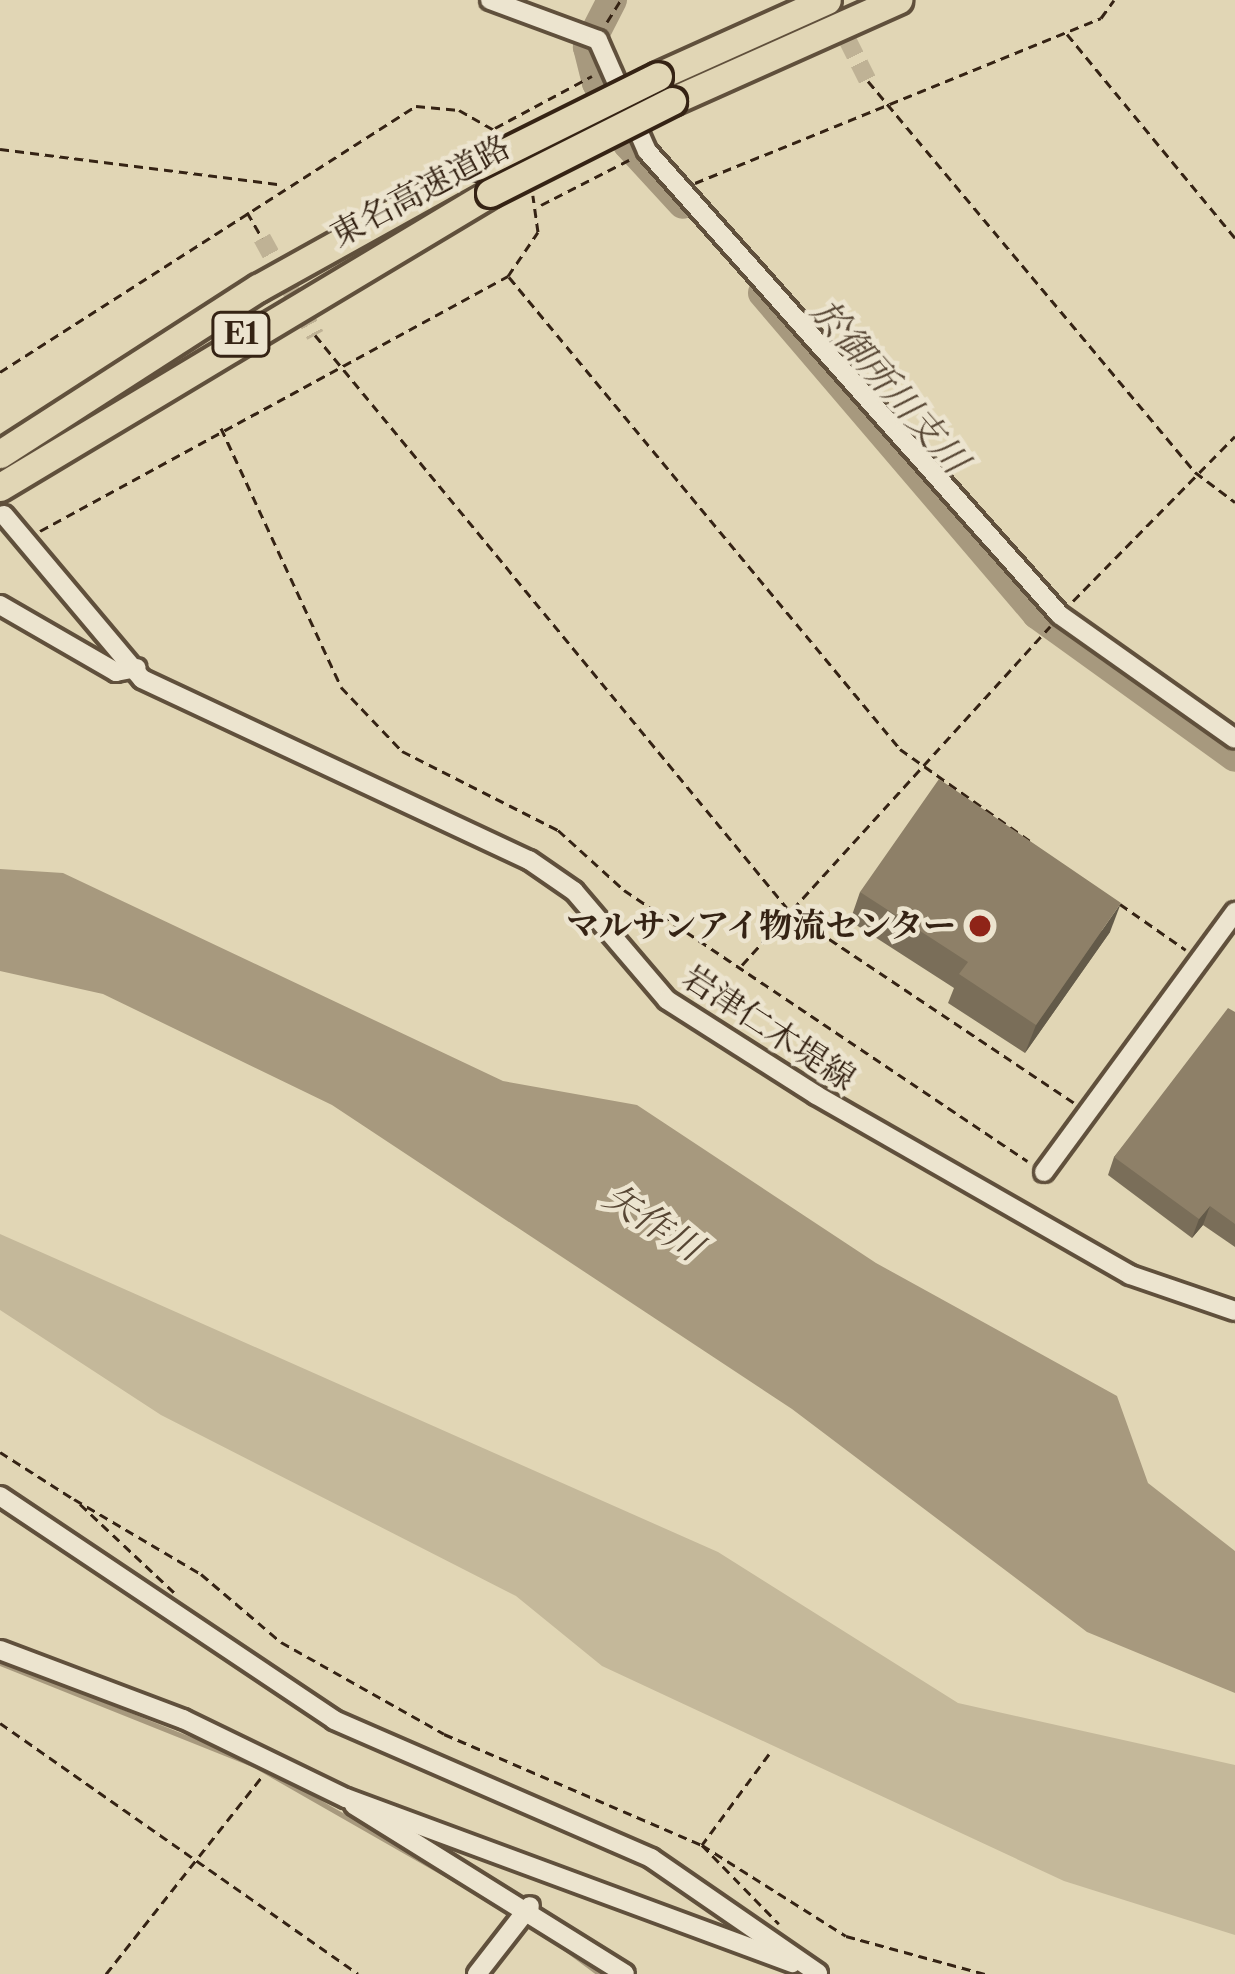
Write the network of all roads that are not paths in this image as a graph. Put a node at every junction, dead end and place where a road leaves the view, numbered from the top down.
1 (490, 0) edge
2 (826, 0) edge
3 (898, 0) edge
4 (665, 89) junction
5 (0, 454) edge
6 (2, 501) edge
7 (0, 605) edge
8 (137, 668) junction
9 (1235, 739) edge
10 (1235, 912) edge
11 (1044, 1172) road end
12 (1235, 1311) edge
13 (0, 1496) edge
14 (0, 1650) edge
15 (346, 1798) junction
16 (530, 1906) junction
17 (477, 1974) edge
18 (625, 1974) edge
19 (819, 1974) edge

1 - 9 street
2 - 4 highway, 東名高速道路 / E1
3 - 4 highway, 東名高速道路 / E1
4 - 5 highway, 東名高速道路 / E1, bridge
4 - 6 highway, 東名高速道路 / E1, bridge
6 - 8 street, 岩津仁木堤線
7 - 8 street
8 - 12 street, 岩津仁木堤線
10 - 11 street
13 - 19 street
14 - 15 street
15 - 16 street
15 - 19 street
16 - 17 street
16 - 18 street

